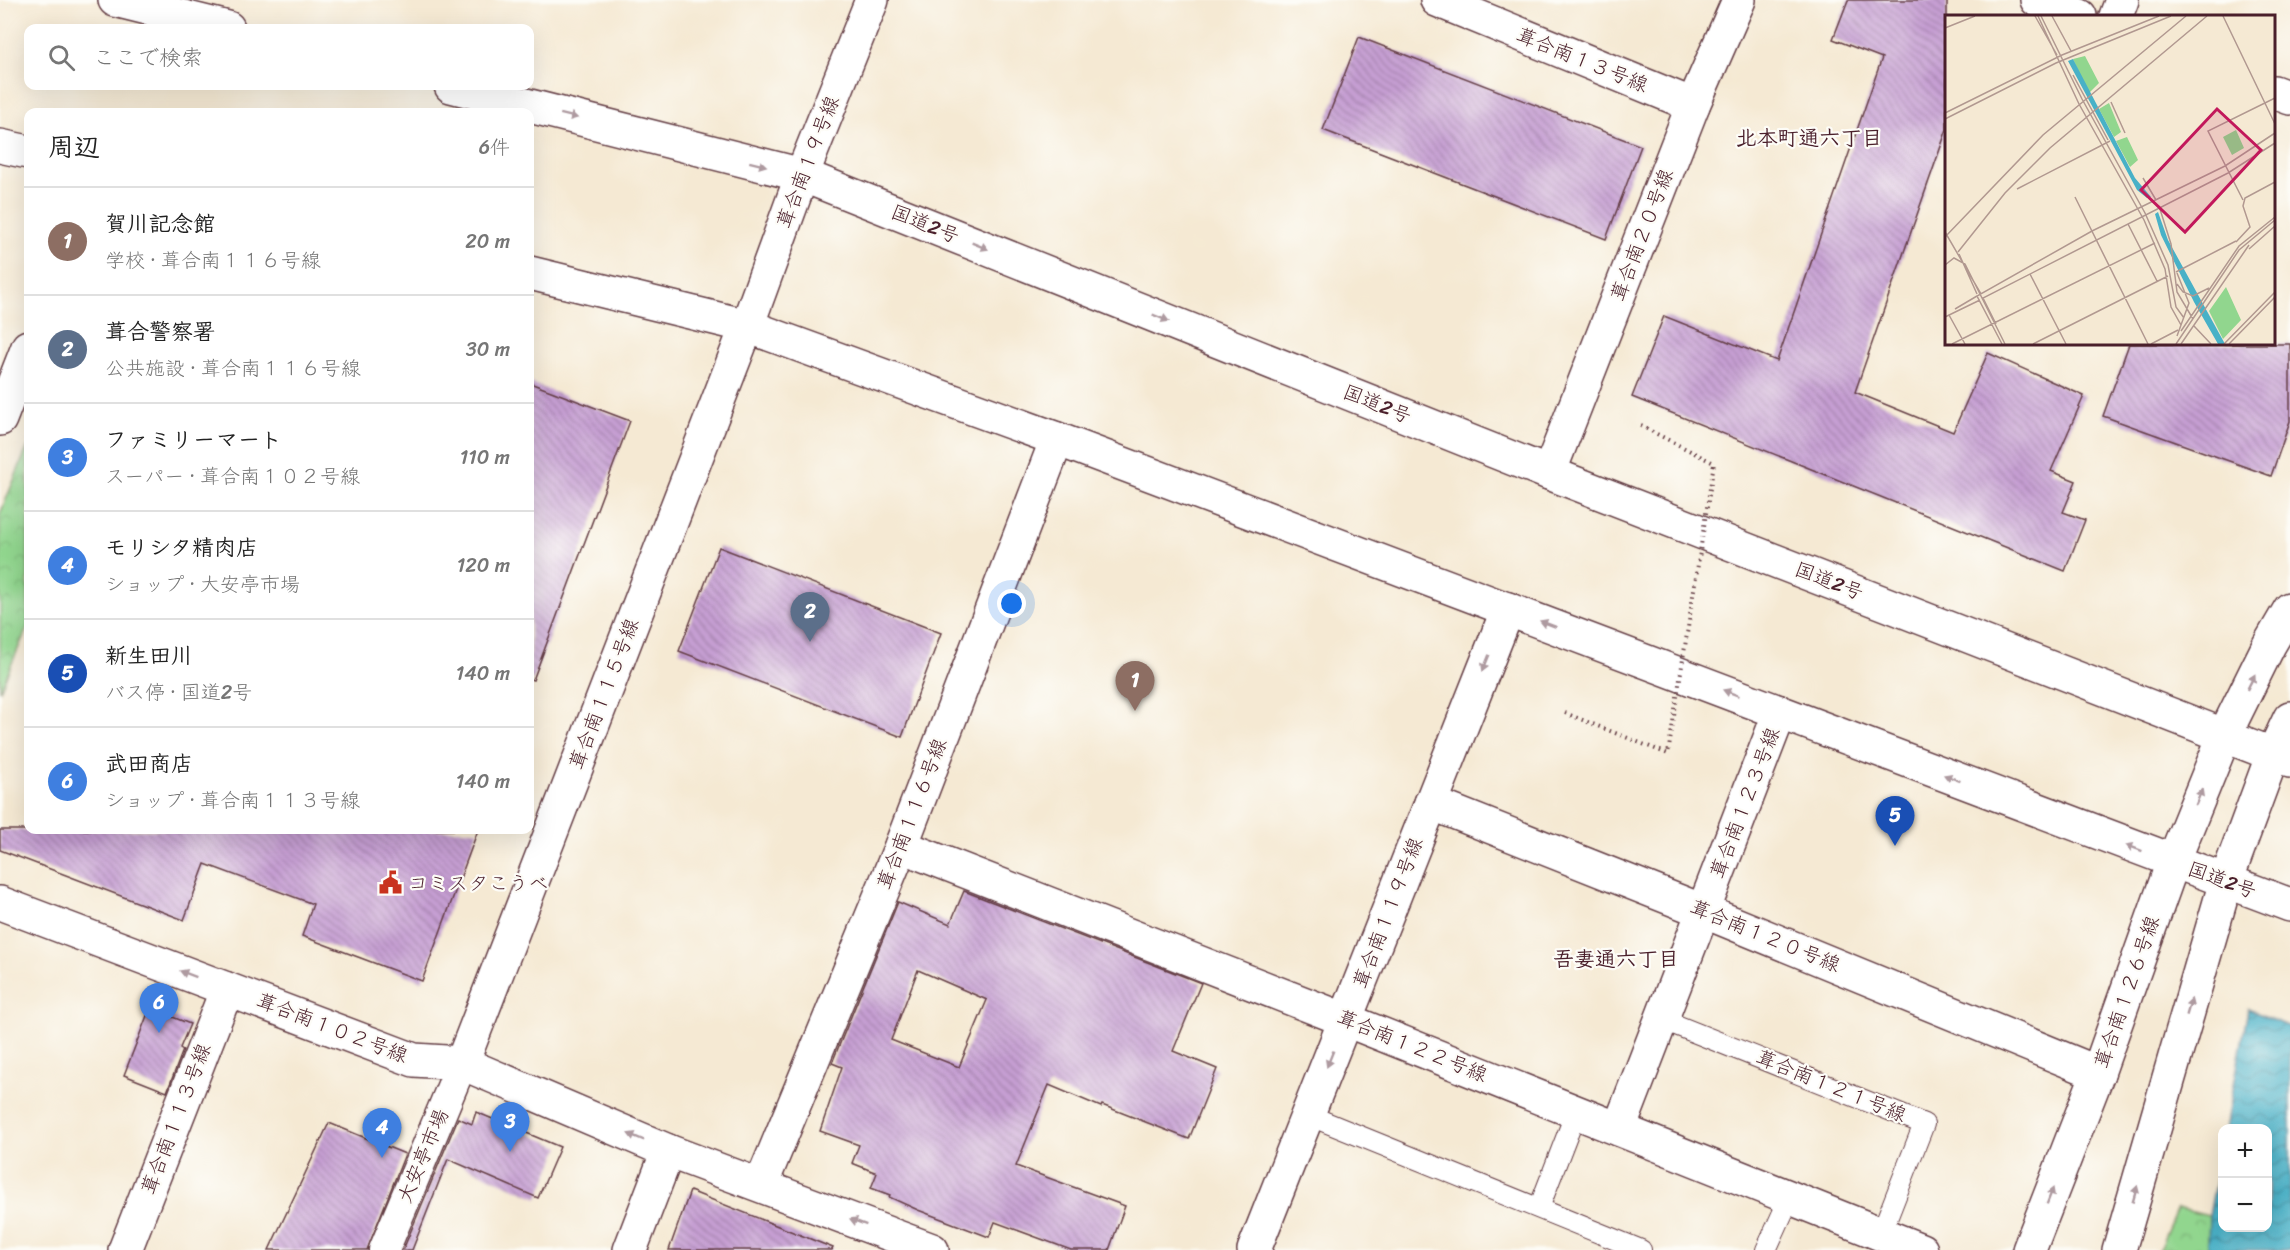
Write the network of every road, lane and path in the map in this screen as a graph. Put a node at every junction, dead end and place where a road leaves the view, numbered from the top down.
1 (115, 0) edge
2 (872, 0) edge
3 (1437, 0) edge
4 (1739, 0) edge
5 (2037, 0) edge
6 (2122, 0) edge
7 (156, 5) edge
8 (2077, 15) edge
9 (2116, 15) edge
10 (215, 24) edge
11 (467, 90) edge
12 (2275, 92) edge
13 (2290, 98) edge
14 (1693, 105) junction
15 (0, 146) edge
16 (24, 151) edge
17 (802, 175) junction
18 (534, 274) edge
19 (747, 326) junction
20 (24, 357) edge
21 (0, 419) edge
22 (1639, 425) dead end
23 (1057, 440) junction
24 (1549, 473) junction
25 (1508, 609) junction
26 (2290, 609) edge
27 (1780, 712) junction
28 (1565, 713) dead end
29 (2290, 718) edge
30 (2225, 734) junction
31 (2282, 758) edge
32 (1431, 803) junction
33 (901, 846) junction
34 (2173, 862) junction
35 (2226, 881) junction
36 (0, 903) edge
37 (2289, 905) edge
38 (1703, 911) junction
39 (227, 989) junction
40 (1661, 1019) junction
41 (1346, 1020) junction
42 (462, 1062) junction
43 (2098, 1073) junction
44 (1576, 1112) junction
45 (1308, 1115) junction
46 (1618, 1128) junction
47 (668, 1151) junction
48 (761, 1185) junction
49 (1790, 1197) junction
50 (1539, 1208) junction
51 (1881, 1233) junction
52 (125, 1250) edge
53 (384, 1250) edge
54 (630, 1250) edge
55 (932, 1250) edge
56 (1254, 1250) edge
57 (1641, 1250) edge
58 (1766, 1250) edge
59 (1921, 1250) edge
60 (2029, 1250) edge
61 (2119, 1250) edge

1 - 7 main road
2 - 17 main road, 葺合南１９号線
3 - 14 main road, 葺合南１３号線
4 - 14 main road, 葺合南２０号線
5 - 8 main road
6 - 9 main road
7 - 10 main road
11 -> 17 main road, 国道2号
12 - 13 main road
14 - 24 main road, 葺合南２０号線
15 - 16 main road
17 - 19 main road, 葺合南１９号線
17 -> 24 main road, 国道2号
18 - 19 main road, 国道2号
19 - 23 main road, 国道2号
19 - 42 main road, 葺合南１１５号線
20 - 21 main road
22 - 28 path, bridge
23 - 25 main road, 国道2号
23 - 33 main road, 葺合南１１６号線
24 - 30 main road, 国道2号
27 -> 25 main road, 国道2号
25 -> 32 main road, 葺合南１１９号線
30 -> 26 main road, 葺合南１２６号線
34 -> 27 main road, 国道2号
27 - 38 main road, 葺合南１２３号線
29 - 31 main road
30 - 31 main road, 国道2号
34 -> 30 main road, 葺合南１２６号線
31 - 35 main road
32 - 38 main road, 葺合南１２０号線
32 - 41 main road, 葺合南１１９号線
33 - 41 main road, 葺合南１２２号線
33 - 48 main road, 葺合南１１６号線
34 - 35 main road, 国道2号
34 - 43 main road, 葺合南１２６号線
35 - 37 main road, 国道2号
61 -> 35 main road
39 -> 36 main road, 葺合南１０２号線
38 - 40 main road, 葺合南１２３号線
38 - 43 main road, 葺合南１２０号線
39 - 42 main road, 葺合南１０２号線
39 - 52 main road, 葺合南１１３号線
40 - 46 main road, 葺合南１２３号線
40 - 51 lane, 葺合南１２１号線
41 - 44 main road, 葺合南１２２号線
41 -> 45 main road, 葺合南１１９号線
47 -> 42 main road, 葺合南１０２号線
42 - 53 street, 大安亭市場
60 -> 43 main road, 葺合南１２６号線
44 - 46 main road, 葺合南１２２号線
44 - 50 lane
45 - 50 lane
45 - 56 main road, 葺合南１１９号線
46 - 49 main road, 葺合南１２２号線
47 - 48 main road, 葺合南１０２号線
47 - 54 main road
55 -> 48 main road, 葺合南１０２号線
49 - 51 main road, 葺合南１２２号線
49 - 58 lane
50 - 57 lane
51 - 59 main road, 葺合南１２２号線

